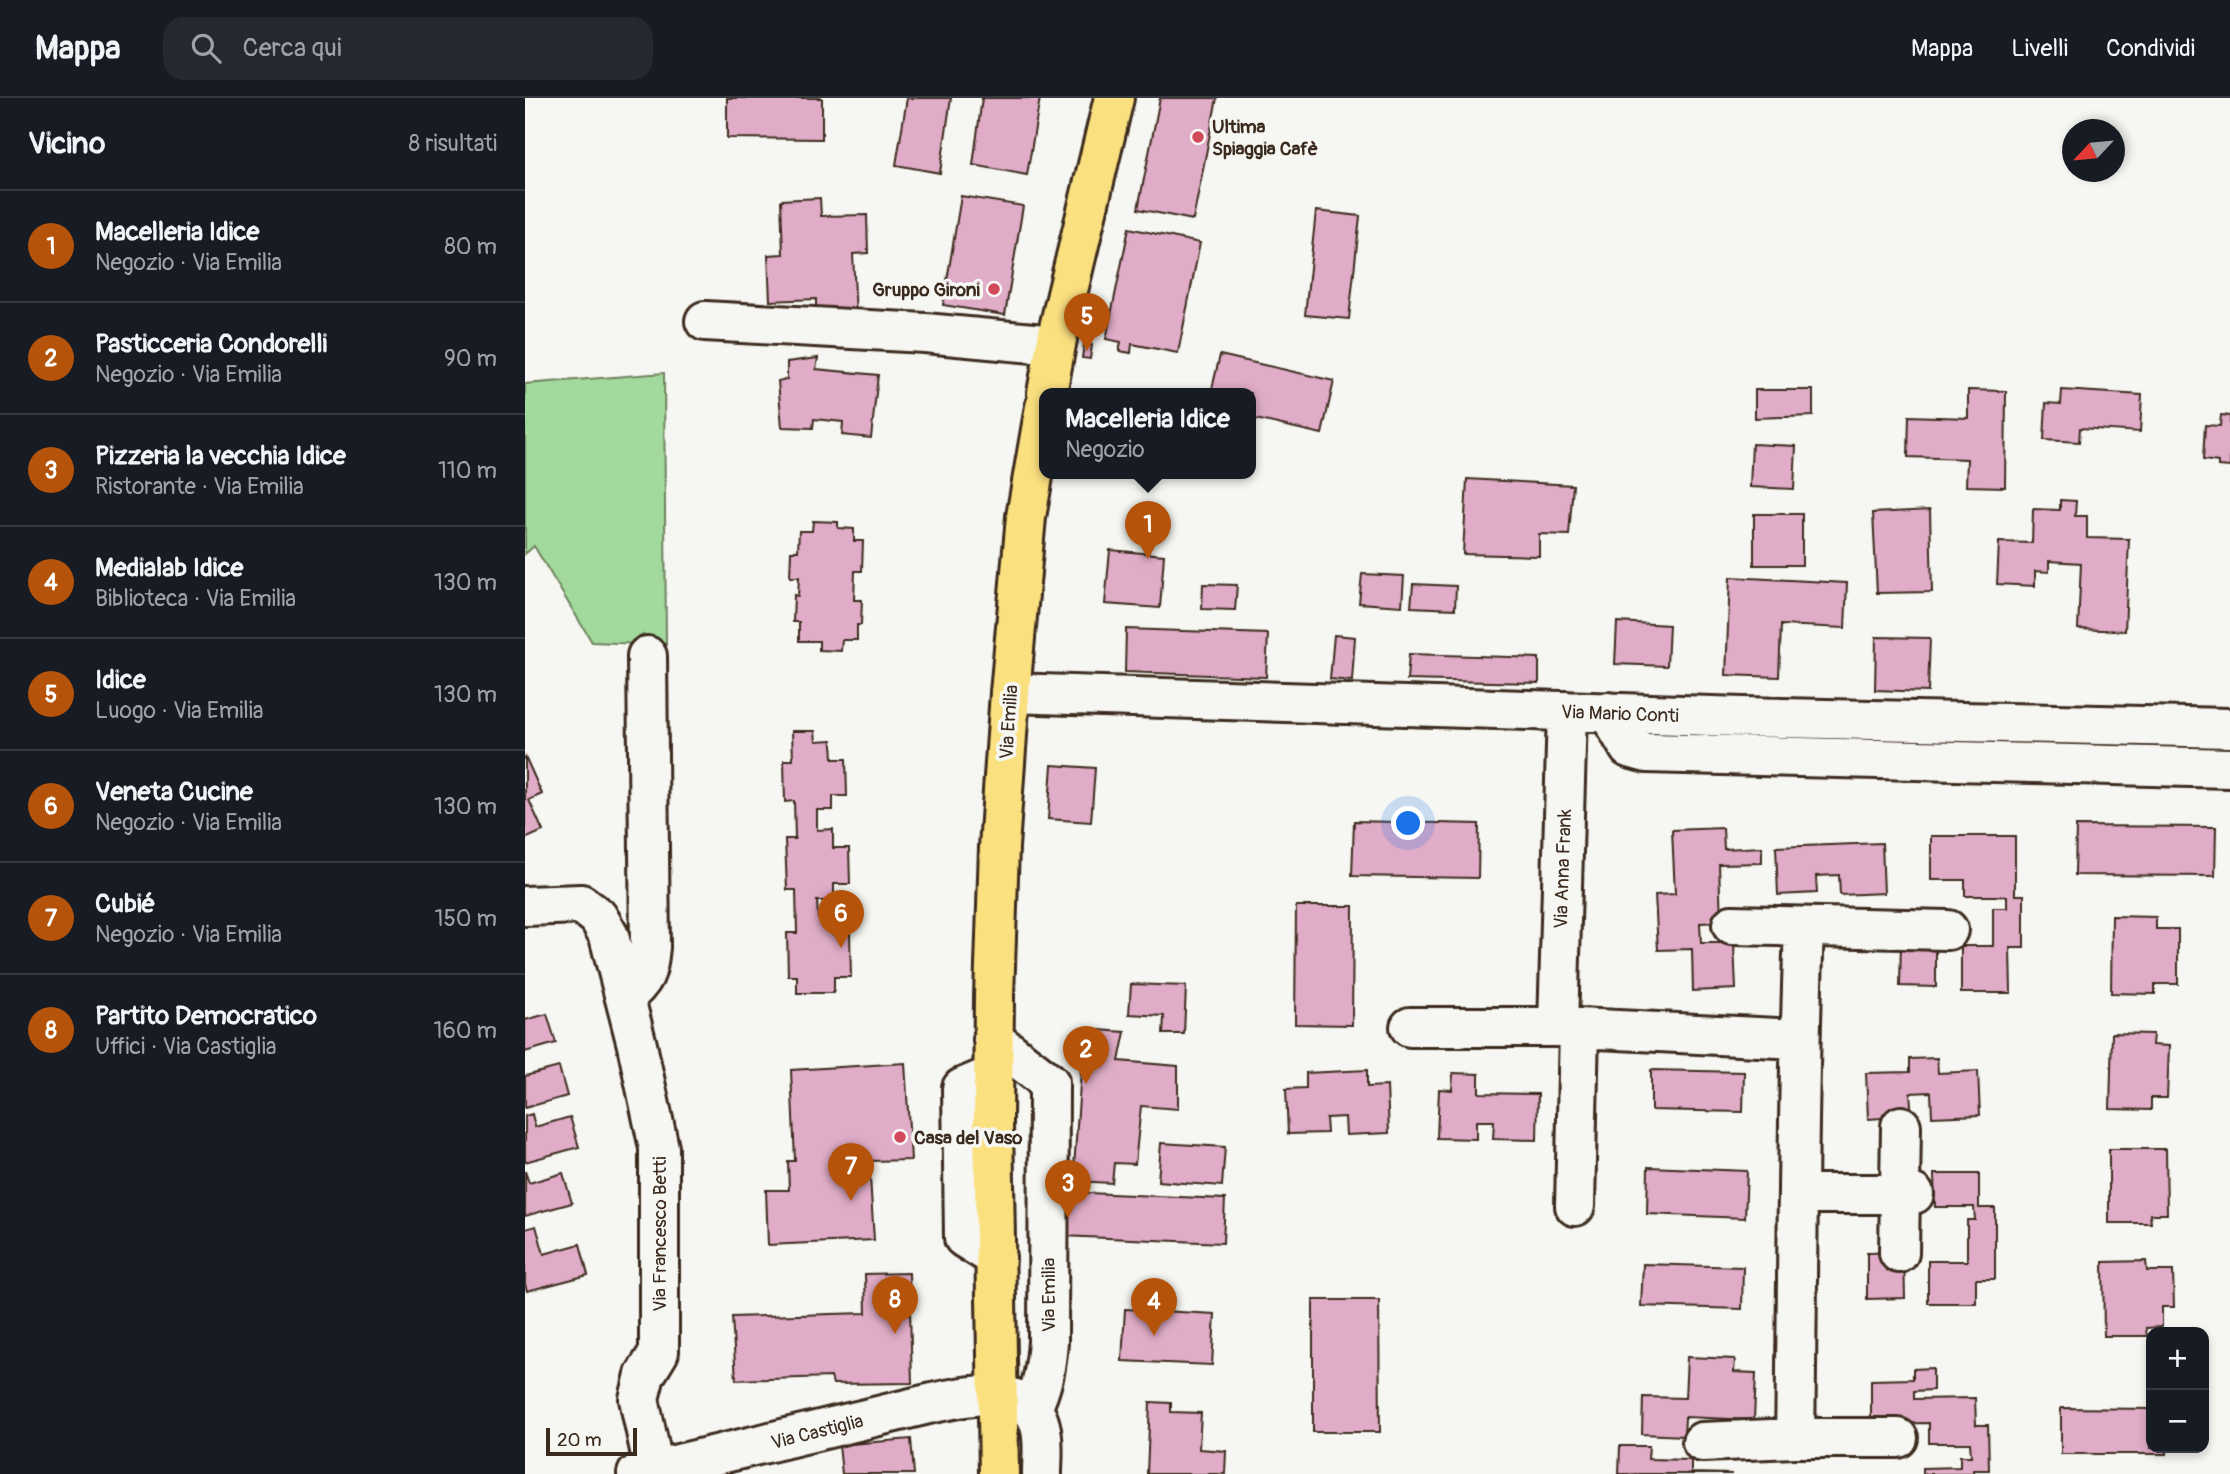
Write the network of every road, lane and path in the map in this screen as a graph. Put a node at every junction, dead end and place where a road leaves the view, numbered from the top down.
1 (1114, 98) edge
2 (705, 321) dead end
3 (1055, 345) junction
4 (1048, 388) edge
5 (1039, 442) edge
6 (647, 656) dead end
7 (1010, 693) junction
8 (1567, 711) junction
9 (1608, 712) junction
10 (2230, 728) edge
11 (2230, 768) edge
12 (525, 906) edge
13 (1732, 925) dead end
14 (1804, 928) junction
15 (1948, 930) dead end
16 (625, 997) junction
17 (1410, 1027) dead end
18 (1568, 1028) junction
19 (1800, 1039) junction
20 (993, 1057) junction
21 (1901, 1126) dead end
22 (1800, 1194) junction
23 (1906, 1194) junction
24 (1575, 1206) dead end
25 (1899, 1253) dead end
26 (1015, 1401) junction
27 (1795, 1438) junction
28 (1898, 1438) dead end
29 (1702, 1442) dead end
30 (645, 1472) edge
31 (999, 1474) edge
32 (1042, 1474) edge

1 - 3 main road
2 - 3 street
3 - 4 main road
5 - 7 main road, Via Emilia
6 - 16 street
7 - 8 street, Via Mario Conti
7 - 20 main road, Via Emilia
8 - 9 street, Via Mario Conti
8 - 18 street, Via Anna Frank
9 - 10 street, Via Mario Conti
9 - 11 street
12 - 16 street, Via Francesco Betti
13 - 14 street
14 - 15 street
14 - 19 street
16 - 30 street, Via Francesco Betti
17 - 18 street
18 - 19 street
18 - 24 street, Via Anna Frank
19 - 22 street
20 - 26 main road, Via Emilia
20 - 26 street, Via Emilia
21 - 23 street
22 - 23 street
22 - 27 street
23 - 25 street
26 - 30 street, Via Castiglia
26 - 31 main road, Via Emilia
26 - 32 street, Via Emilia
27 - 28 street
27 - 29 street

